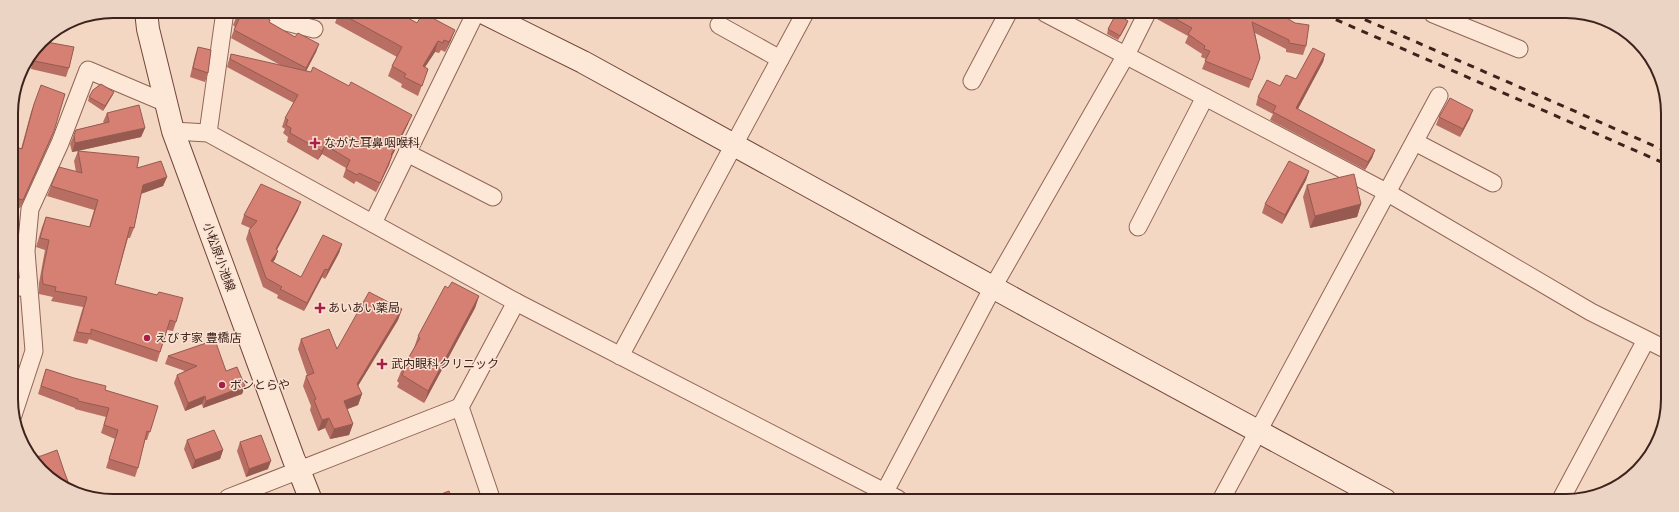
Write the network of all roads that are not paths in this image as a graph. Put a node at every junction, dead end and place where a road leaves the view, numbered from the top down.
1 (147, 18) edge
2 (225, 18) edge
3 (272, 18) edge
4 (473, 18) edge
5 (494, 18) edge
6 (802, 18) edge
7 (1005, 18) edge
8 (1055, 18) edge
9 (1144, 18) edge
10 (1443, 18) edge
11 (719, 25) dead end
12 (314, 30) dead end
13 (1519, 49) dead end
14 (1126, 55) junction
15 (780, 59) junction
16 (972, 81) dead end
17 (1204, 96) junction
18 (1439, 96) dead end
19 (166, 102) junction
20 (173, 131) junction
21 (208, 133) junction
22 (1415, 142) junction
23 (733, 144) junction
24 (407, 153) junction
25 (1493, 183) dead end
26 (1388, 193) junction
27 (493, 197) dead end
28 (373, 223) junction
29 (1138, 227) dead end
30 (20, 287) edge
31 (993, 287) junction
32 (516, 302) junction
33 (1646, 340) junction
34 (1661, 347) edge
35 (620, 356) junction
36 (18, 400) edge
37 (460, 407) junction
38 (1259, 431) junction
39 (299, 470) junction
40 (238, 494) edge
41 (308, 494) edge
42 (490, 494) edge
43 (882, 494) edge
44 (890, 494) edge
45 (1224, 494) edge
46 (1374, 494) edge
47 (1564, 494) edge

1 - 19 street, 小松原小池線
2 - 21 street
3 - 12 street
4 - 24 street
5 - 23 street
6 - 15 street
7 - 16 street
8 - 14 street
9 - 14 street
10 - 13 street
11 - 15 street
14 - 17 street
14 - 31 street
15 - 23 street
17 - 26 street
17 - 29 street
18 - 22 street
19 - 20 street, 小松原小池線
19 - 30 street
20 - 21 street
20 - 39 street, 小松原小池線
21 - 28 street
22 - 25 street
22 - 26 street
23 - 31 street
23 - 35 street
24 - 27 street
24 - 28 street
26 - 33 street
26 - 38 street
28 - 32 street
30 - 36 street
31 - 38 street
31 - 44 street
32 - 35 street
32 - 37 street
33 - 34 street
33 - 47 street
35 - 43 street
37 - 39 street
37 - 42 street
38 - 45 street
38 - 46 street
39 - 40 street
39 - 41 street, 小松原小池線

